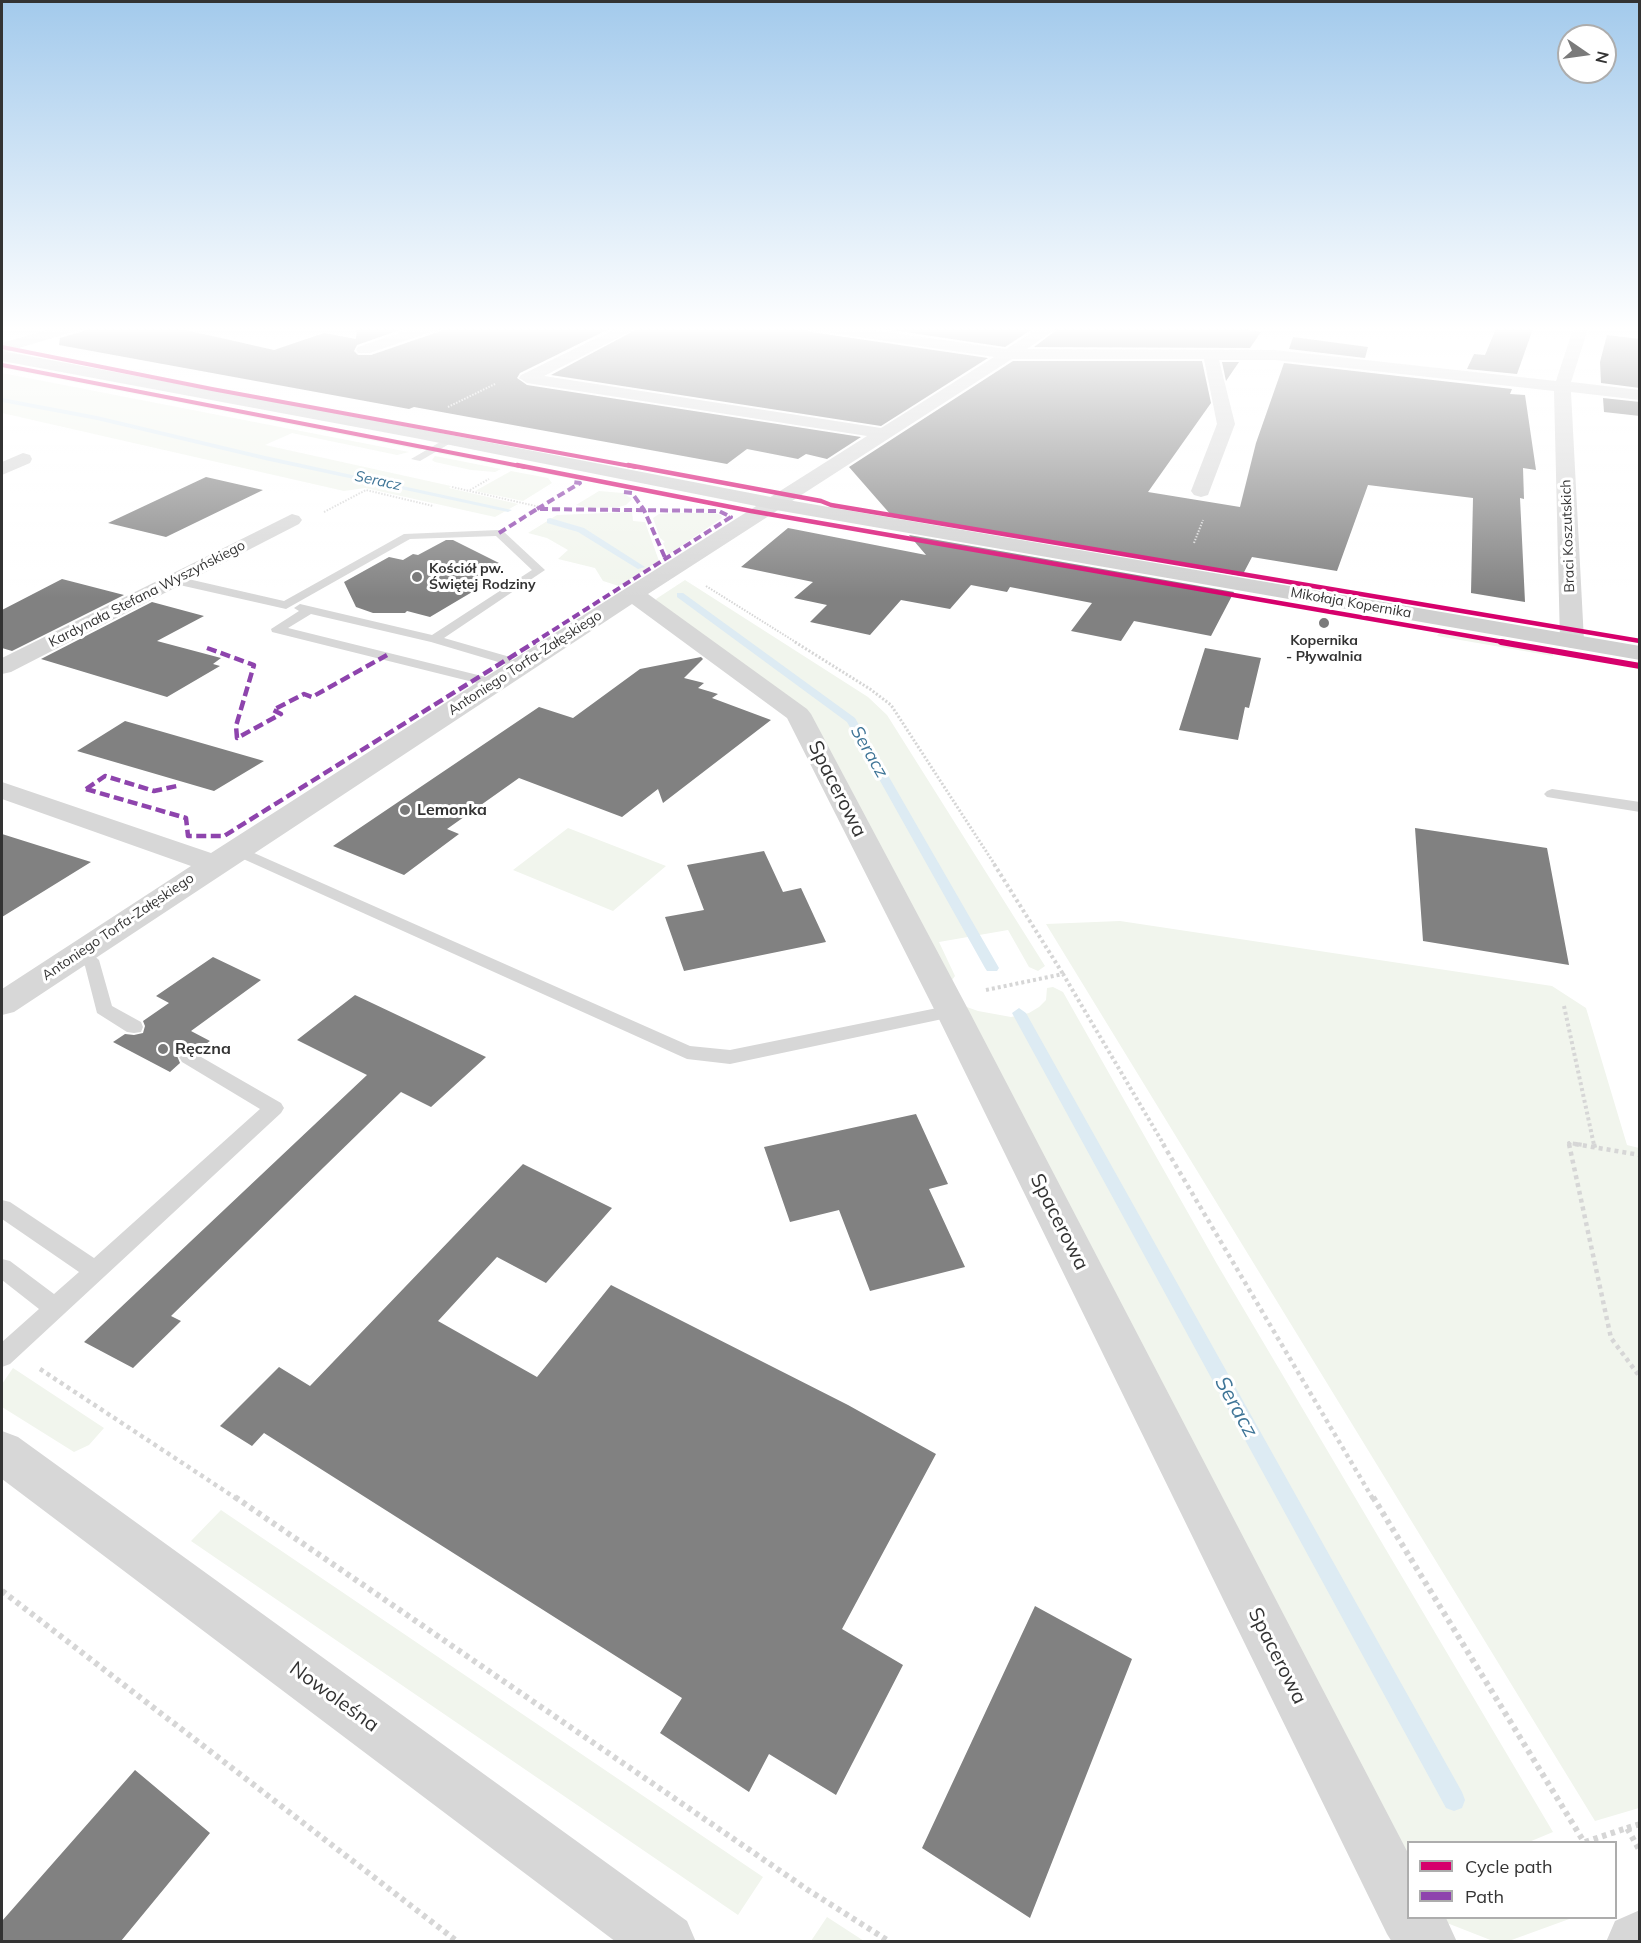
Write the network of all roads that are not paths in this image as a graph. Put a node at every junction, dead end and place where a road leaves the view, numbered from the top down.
1 (326, 417) edge
2 (775, 417) edge
3 (912, 417) edge
4 (1224, 417) edge
5 (1563, 417) edge
6 (886, 434) junction
7 (451, 440) junction
8 (23, 459) dead end
9 (417, 459) dead end
10 (2, 470) edge
11 (1201, 491) dead end
12 (776, 504) junction
13 (292, 519) dead end
14 (175, 580) junction
15 (633, 594) junction
16 (286, 605) junction
17 (310, 610) junction
18 (434, 639) junction
19 (1572, 641) junction
20 (1640, 653) edge
21 (505, 660) dead end
22 (2, 667) edge
23 (493, 683) junction
24 (2, 790) edge
25 (1551, 794) dead end
26 (1640, 807) edge
27 (224, 857) junction
28 (80, 953) junction
29 (2, 1004) edge
30 (949, 1005) junction
31 (134, 1027) dead end
32 (189, 1057) dead end
33 (2, 1208) edge
34 (2, 1268) edge
35 (95, 1271) junction
36 (55, 1308) junction
37 (6, 1353) edge
38 (2, 1452) edge
39 (1407, 1911) edge
40 (1412, 1919) edge
41 (666, 1941) edge
42 (1427, 1941) edge

1 - 7 street, Mikołaja Kopernika
2 - 6 street
3 - 6 street, Antoniego Torfa-Załęskiego
4 - 11 street
5 - 19 street, Braci Koszutskich
6 - 12 street, Antoniego Torfa-Załęskiego
7 - 9 lane
7 - 12 street, Mikołaja Kopernika
8 - 10 street
12 - 15 street, Antoniego Torfa-Załęskiego
12 - 19 street, Mikołaja Kopernika
13 - 14 street, Kardynała Stefana Wyszyńskiego
14 - 16 lane
14 - 22 street, Kardynała Stefana Wyszyńskiego
15 - 23 street, Antoniego Torfa-Załęskiego
15 - 30 street, Spacerowa
16 - 17 lane
16 - 18 lane
17 - 18 lane
17 - 23 lane
18 - 21 lane
19 - 20 street, Mikołaja Kopernika
23 - 27 street, Antoniego Torfa-Załęskiego
24 - 27 street
25 - 26 lane
27 - 28 street, Antoniego Torfa-Załęskiego
27 - 30 lane
28 - 29 street, Antoniego Torfa-Załęskiego
28 - 31 lane
30 - 39 street, Spacerowa
32 - 35 lane
33 - 35 lane
34 - 36 lane
35 - 36 lane
36 - 37 lane
38 - 41 street, Nowoleśna
40 - 42 street

